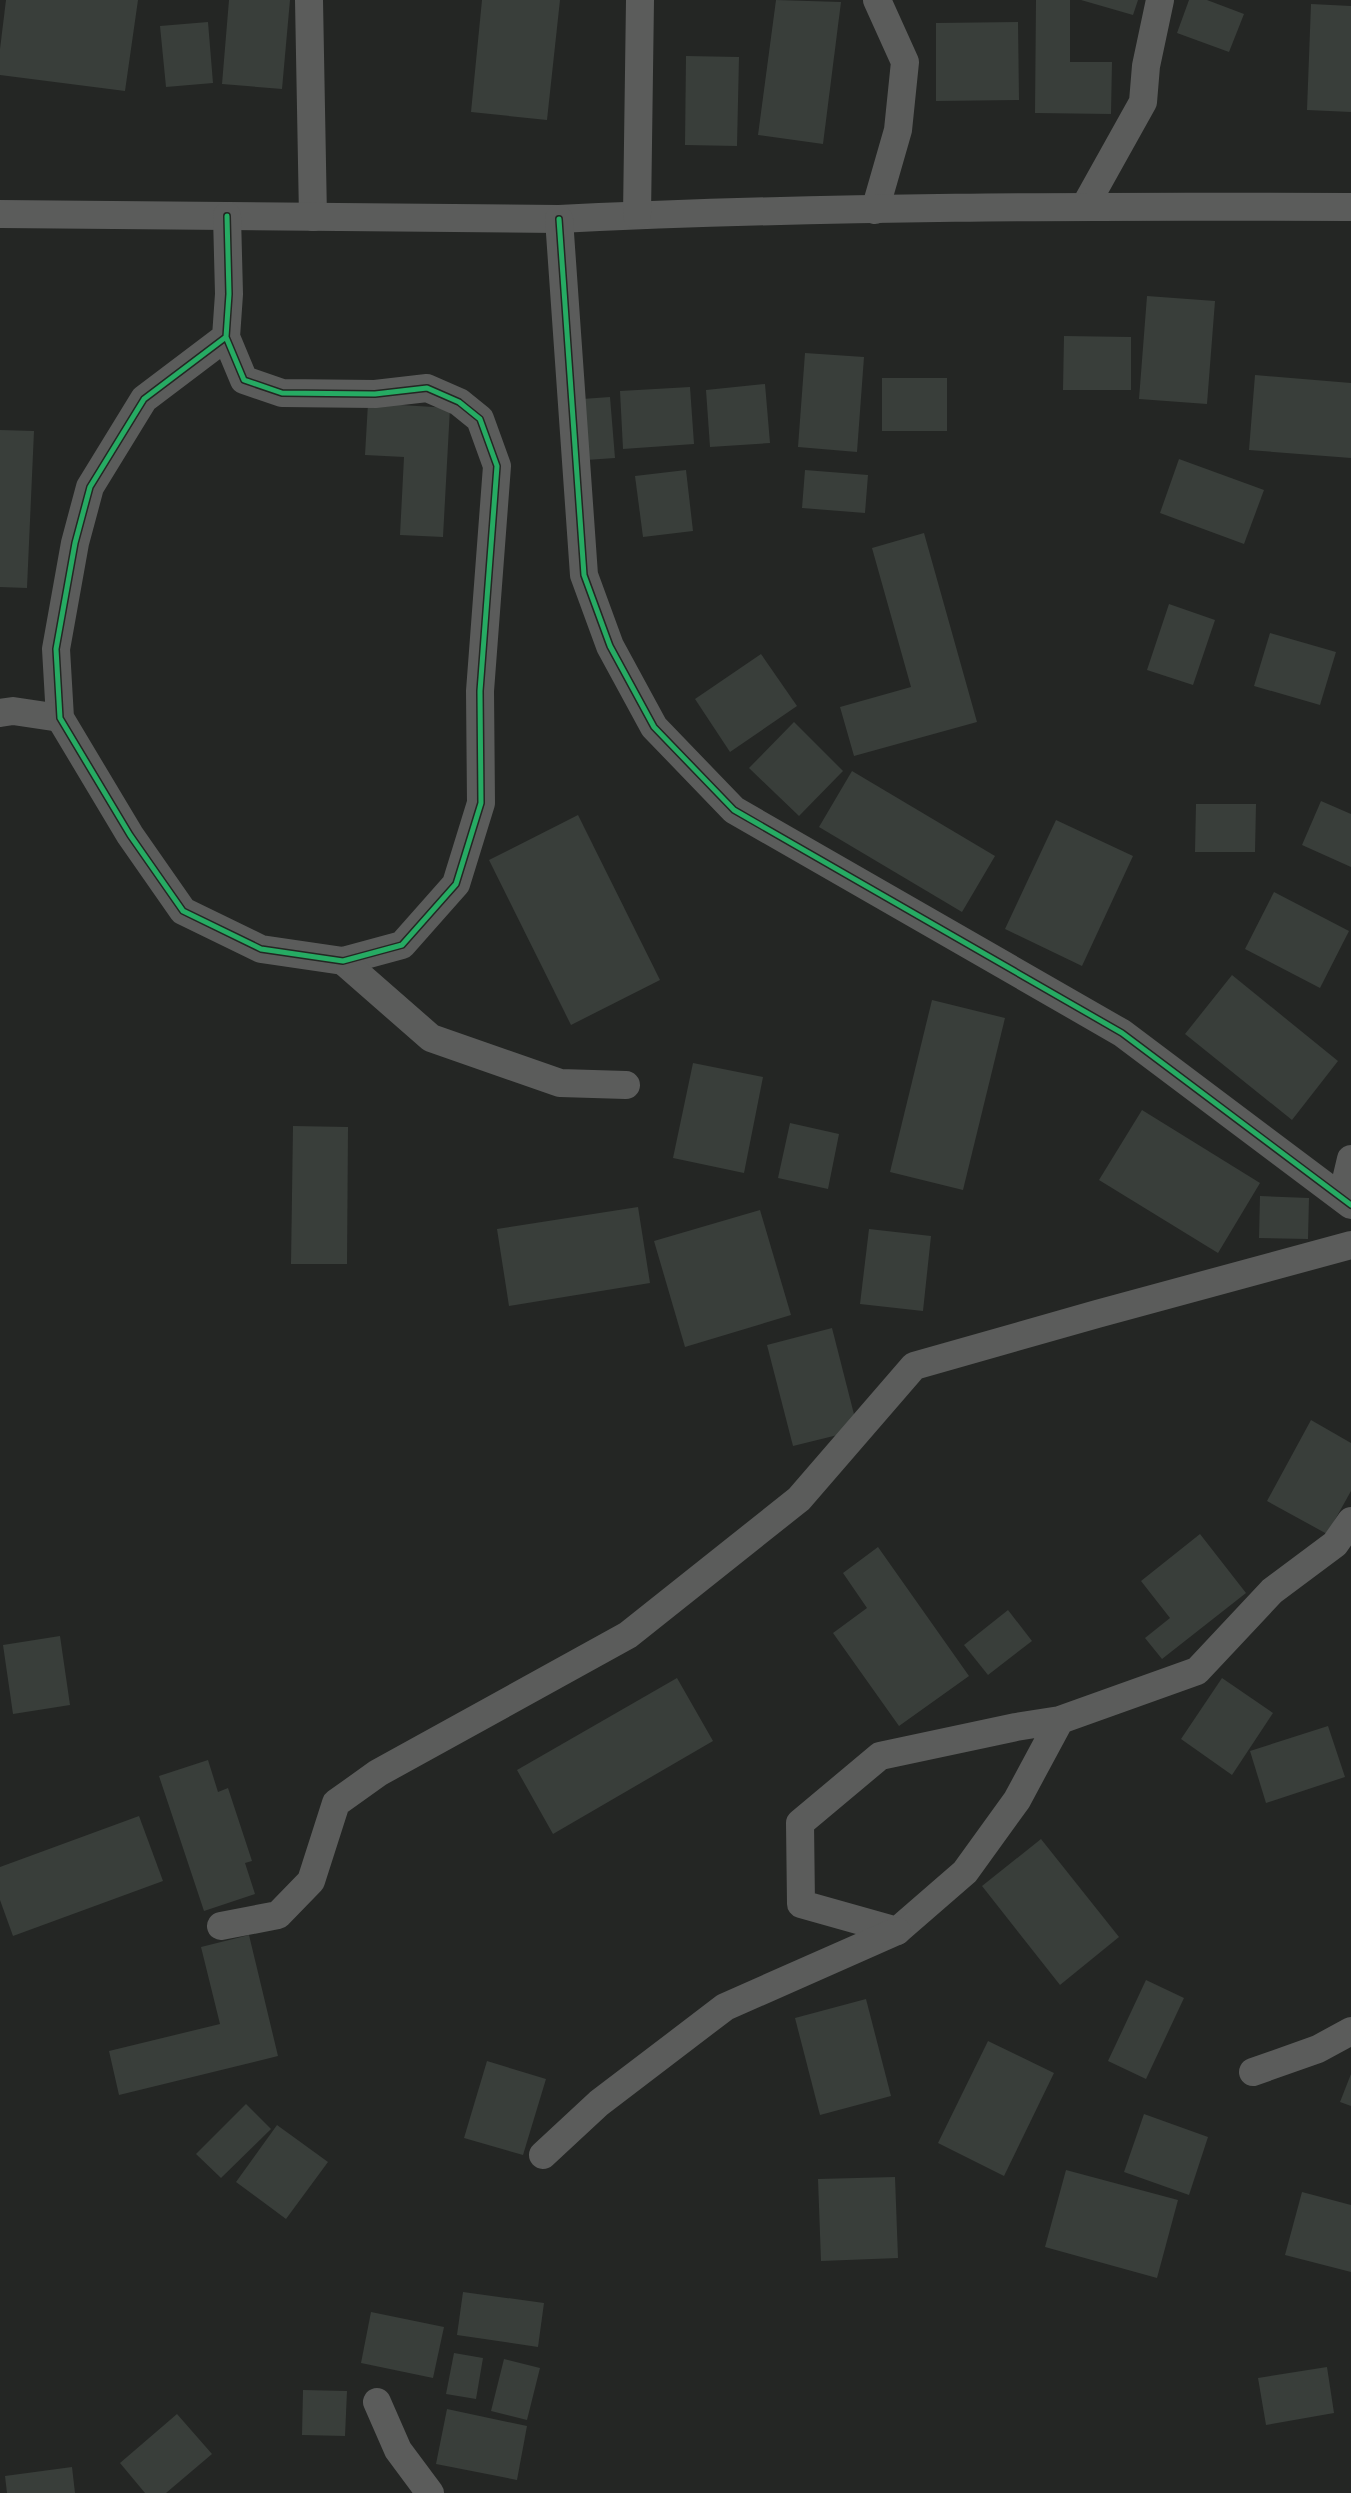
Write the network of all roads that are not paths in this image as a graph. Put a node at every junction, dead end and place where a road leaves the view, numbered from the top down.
1 (309, 0) edge
2 (640, 0) edge
3 (877, 0) edge
4 (1160, 0) edge
5 (1085, 206) junction
6 (1351, 207) edge
7 (875, 210) junction
8 (0, 214) edge
9 (227, 216) junction
10 (637, 216) junction
11 (313, 217) junction
12 (559, 219) junction
13 (226, 337) junction
14 (0, 713) edge
15 (60, 718) junction
16 (343, 960) junction
17 (626, 1084) dead end
18 (1351, 1159) edge
19 (1347, 1201) edge
20 (1351, 1245) edge
21 (1351, 1521) edge
22 (1060, 1720) junction
23 (221, 1926) dead end
24 (897, 1931) junction
25 (1351, 2031) edge
26 (1253, 2072) dead end
27 (542, 2155) dead end
28 (378, 2402) dead end
29 (430, 2493) edge

1 - 11 street
2 - 10 street
3 - 7 street
4 - 5 street
5 - 6 street
5 - 7 street
7 - 10 street
8 - 9 street
9 - 11 street
9 - 13 street
10 - 12 street
11 - 12 street
12 - 19 street
13 - 15 street
13 - 16 street
14 - 15 street
15 - 16 street
16 - 17 street
18 - 19 street
20 - 23 street
21 - 22 street
22 - 24 street
22 - 24 street
24 - 27 street
25 - 26 street
28 - 29 street

